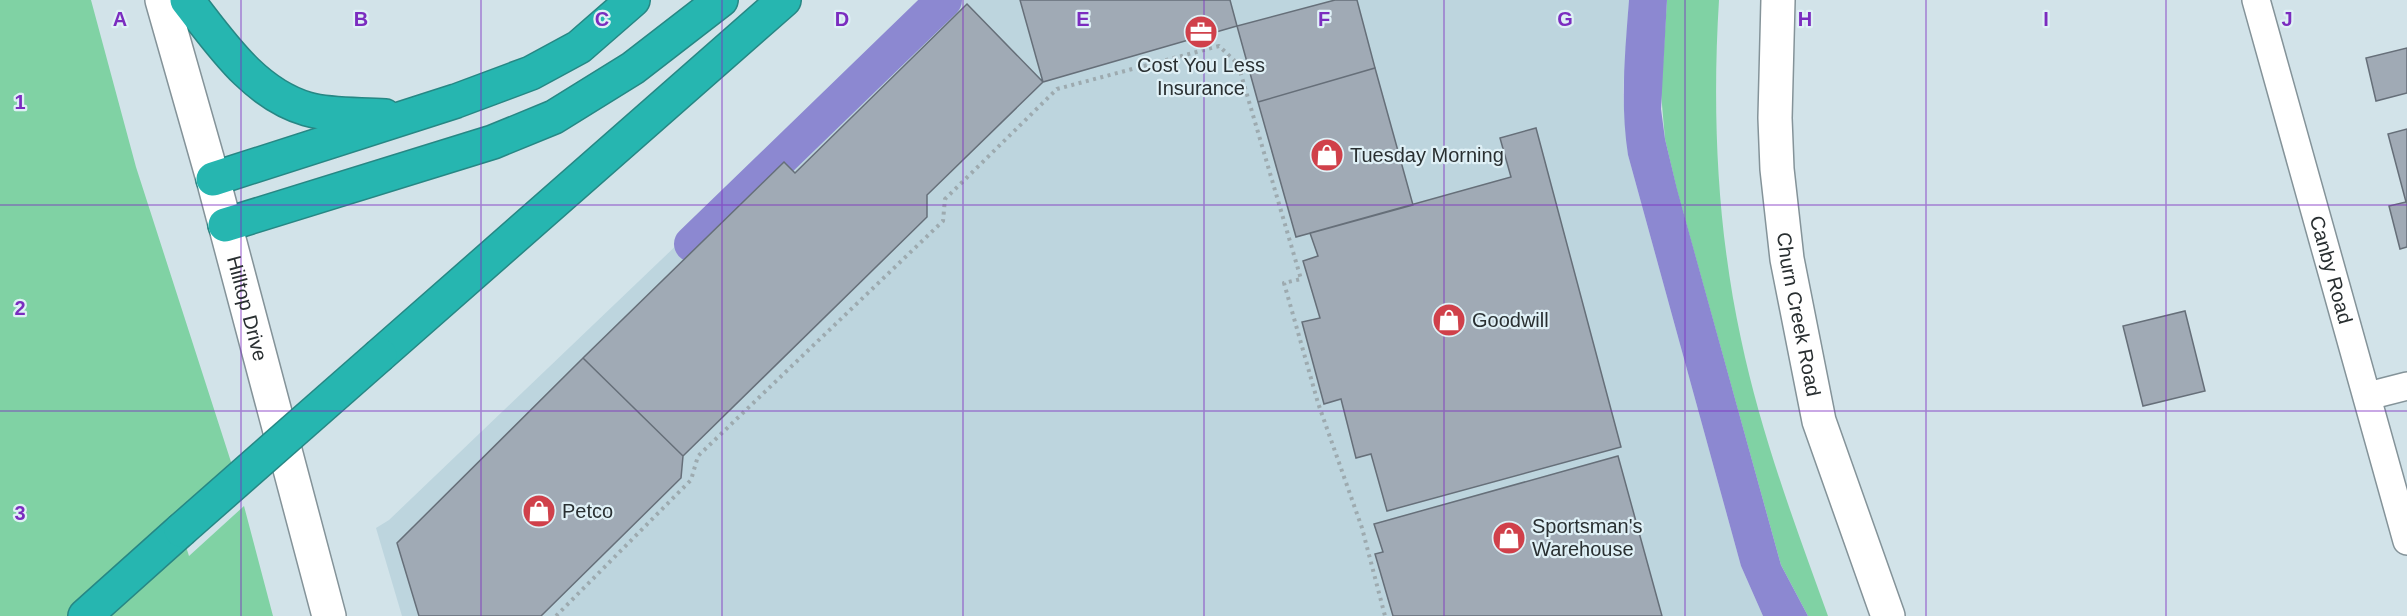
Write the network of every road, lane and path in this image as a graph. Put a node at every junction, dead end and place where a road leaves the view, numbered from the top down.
1 (162, 0) edge
2 (187, 0) edge
3 (633, 0) edge
4 (721, 0) edge
5 (784, 0) edge
6 (1778, 0) edge
7 (2256, 0) edge
8 (402, 117) junction
9 (213, 179) junction
10 (225, 225) junction
11 (2407, 386) edge
12 (2368, 396) junction
13 (2407, 541) edge
14 (84, 616) edge
15 (328, 616) edge
16 (556, 616) edge
17 (1385, 616) edge
18 (1888, 616) edge

1 - 9 main road, Hilltop Drive
2 - 8 highway
3 - 8 highway
4 - 10 highway
5 - 14 highway, bridge
6 - 18 main road, Churn Creek Road
7 - 12 street, Canby Road
8 - 9 highway
9 - 10 main road, Hilltop Drive
10 - 15 main road, Hilltop Drive
11 - 12 street
12 - 13 street, Canby Road
16 - 17 path

